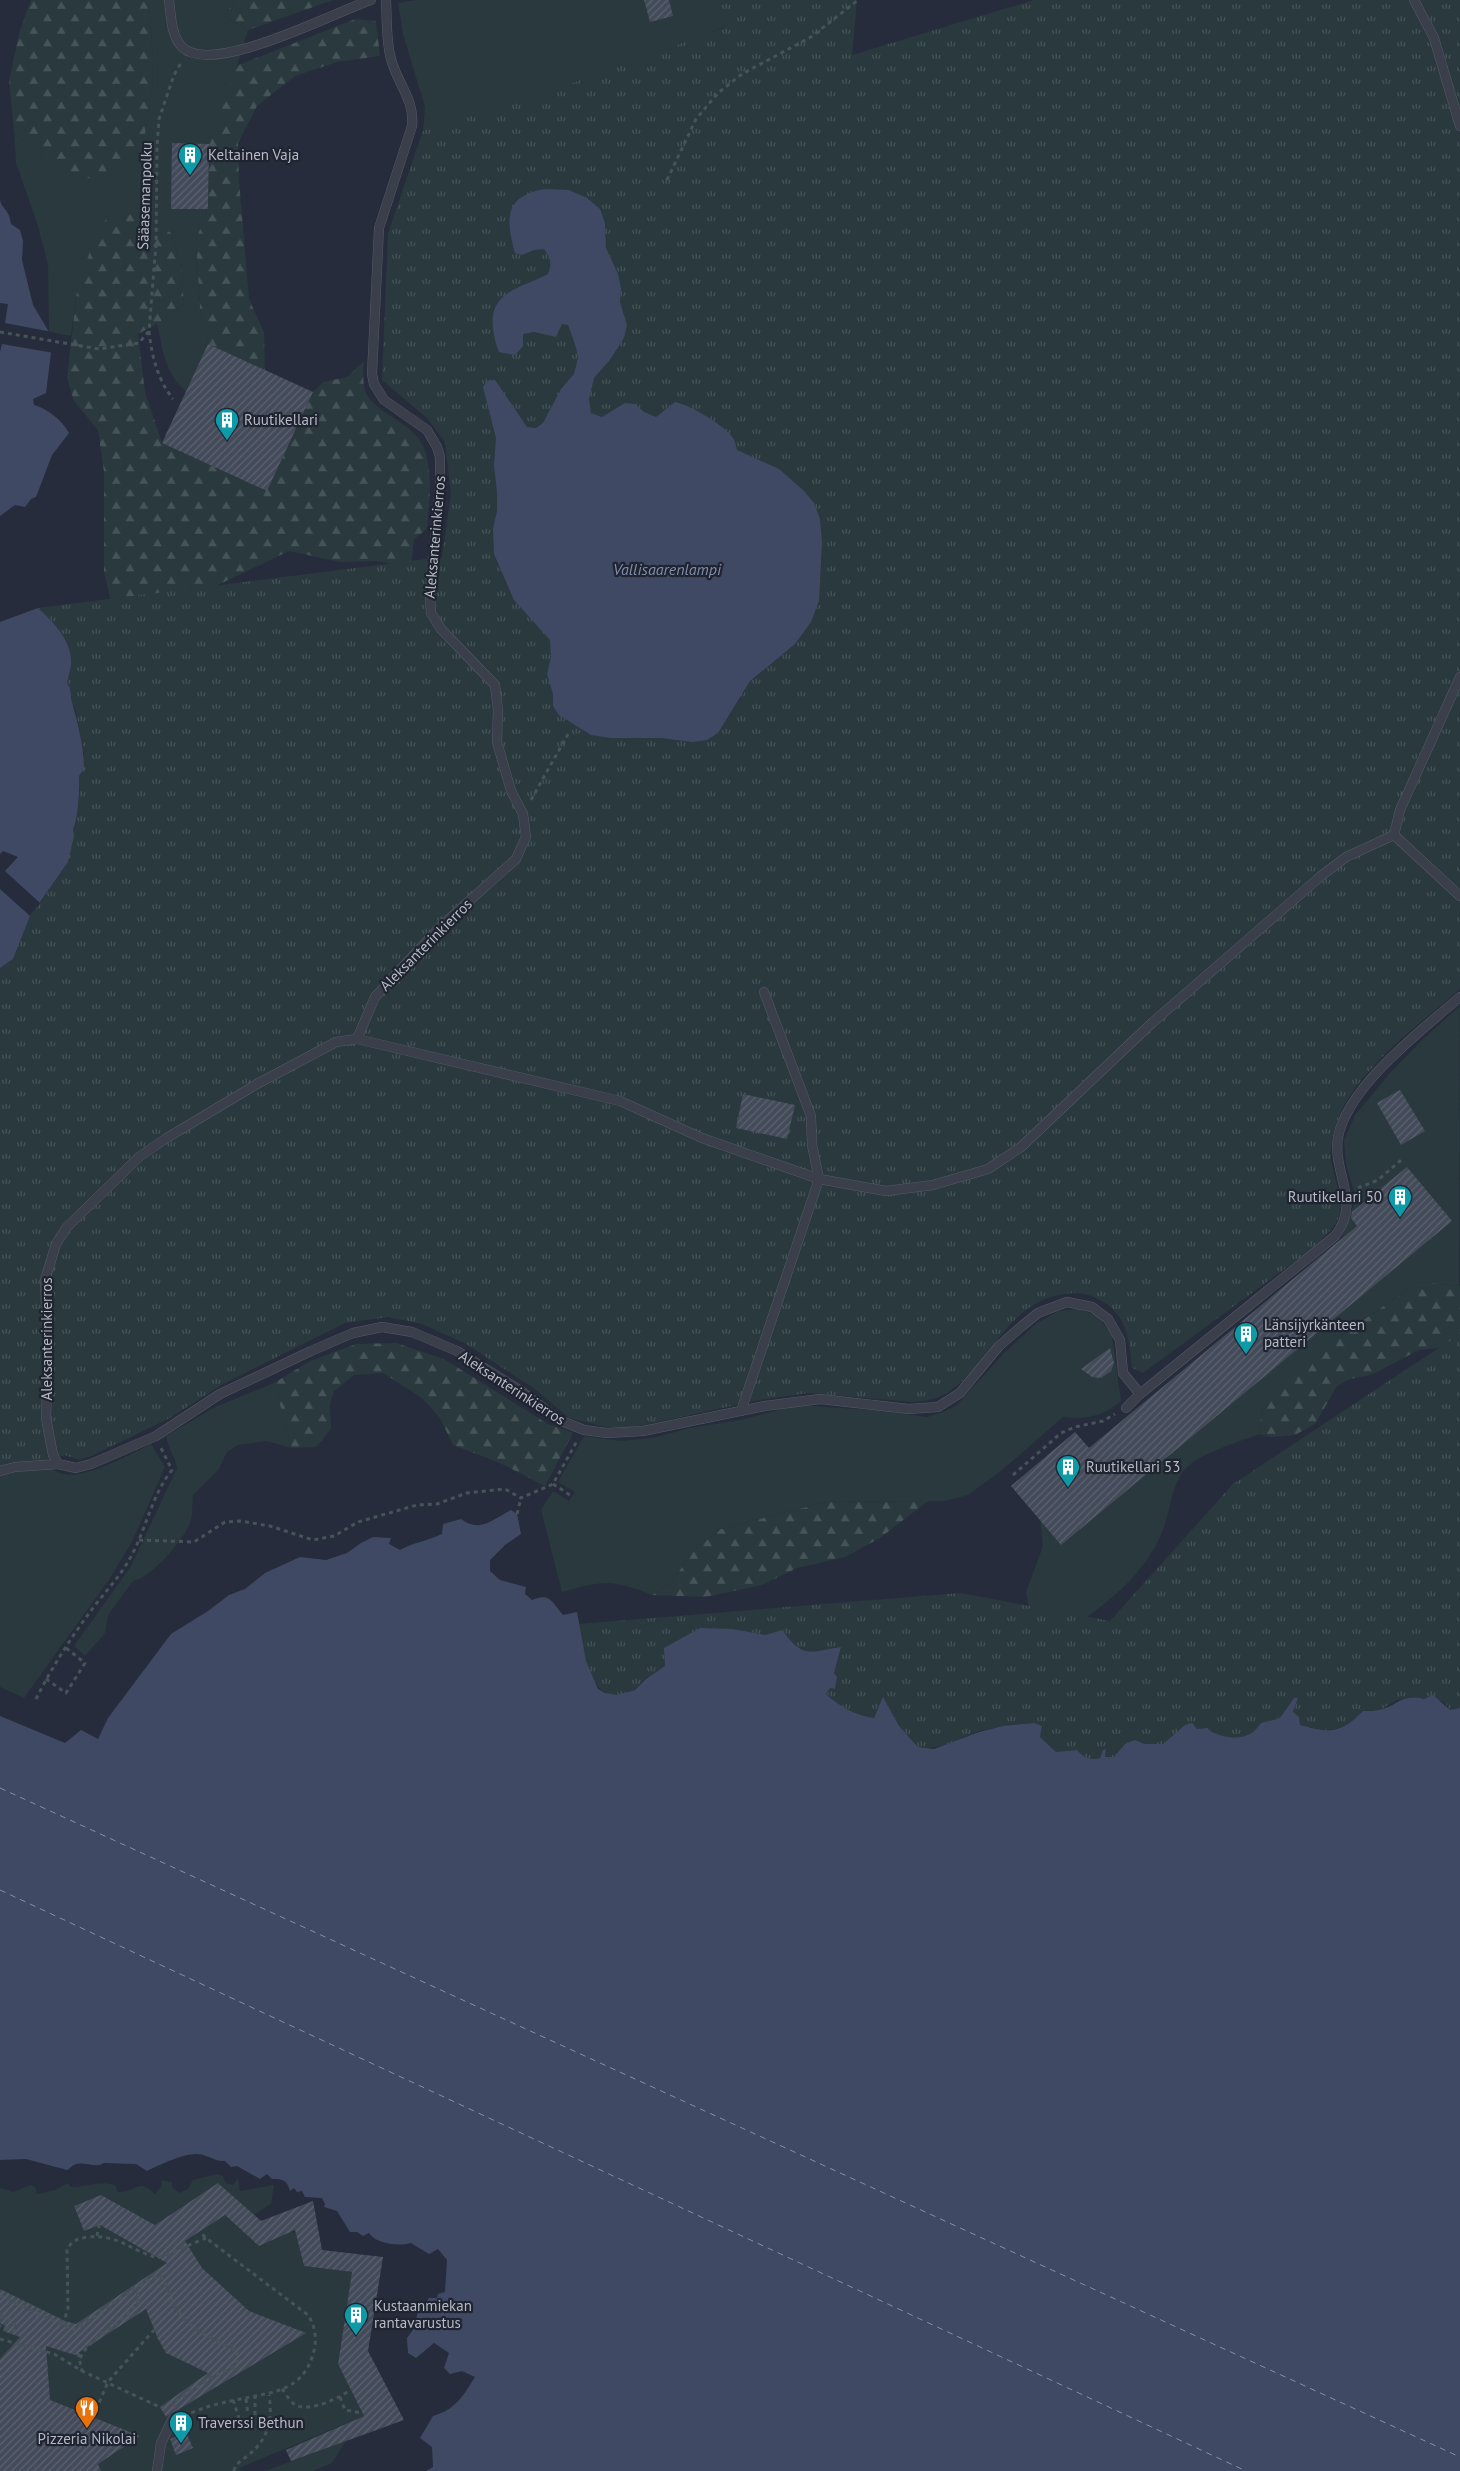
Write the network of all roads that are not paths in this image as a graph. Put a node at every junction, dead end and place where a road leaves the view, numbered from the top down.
1 (169, 0) edge
2 (371, 0) edge
3 (386, 0) edge
4 (1414, 0) edge
5 (1460, 126) edge
6 (1460, 677) edge
7 (1394, 834) junction
8 (1460, 896) edge
9 (764, 992) dead end
10 (1460, 997) edge
11 (357, 1039) junction
12 (819, 1179) junction
13 (1140, 1394) junction
14 (1126, 1408) road end
15 (741, 1411) junction
16 (58, 1464) junction
17 (0, 1471) edge
18 (172, 2420) road end
19 (157, 2471) edge

1 - 2 lane
3 - 11 lane, Aleksanterinkierros
4 - 5 lane
6 - 7 lane
7 - 8 lane
7 - 12 lane
9 - 12 lane
10 - 13 lane
11 - 12 lane
11 - 16 lane, Aleksanterinkierros
12 - 15 lane
13 - 14 lane
13 - 15 lane, Aleksanterinkierros
15 - 16 lane, Aleksanterinkierros
16 - 17 lane
18 - 19 lane

